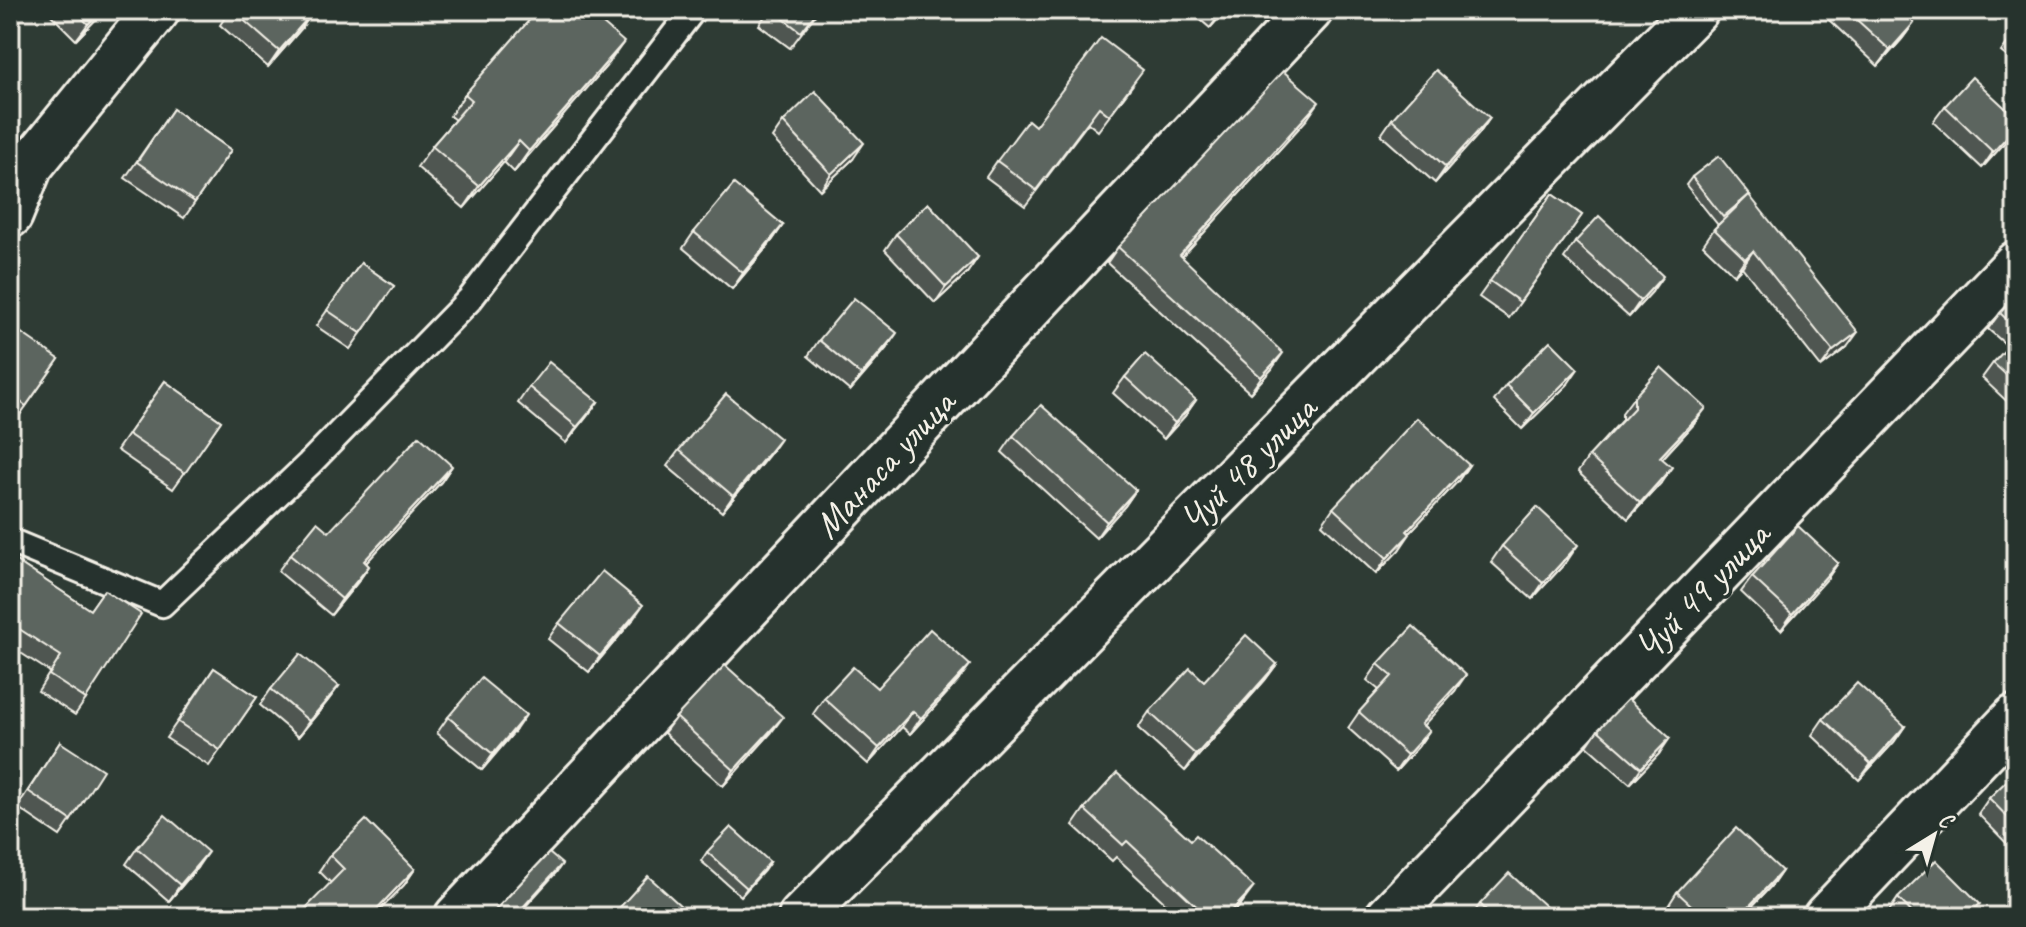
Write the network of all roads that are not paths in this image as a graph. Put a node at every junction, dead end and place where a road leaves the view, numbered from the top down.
1 (157, 10) edge
2 (693, 10) edge
3 (1310, 10) edge
4 (1696, 10) edge
5 (20, 163) edge
6 (10, 215) edge
7 (2016, 264) edge
8 (10, 541) edge
9 (2016, 717) edge
10 (457, 917) edge
11 (801, 917) edge
12 (1388, 917) edge
13 (1826, 917) edge

1 - 5 street
2 - 8 lane
3 - 10 street, Манаса улица
4 - 11 street, Чуй 48 улица
5 - 6 street
7 - 12 street, Чуй 49 улица
9 - 13 street

